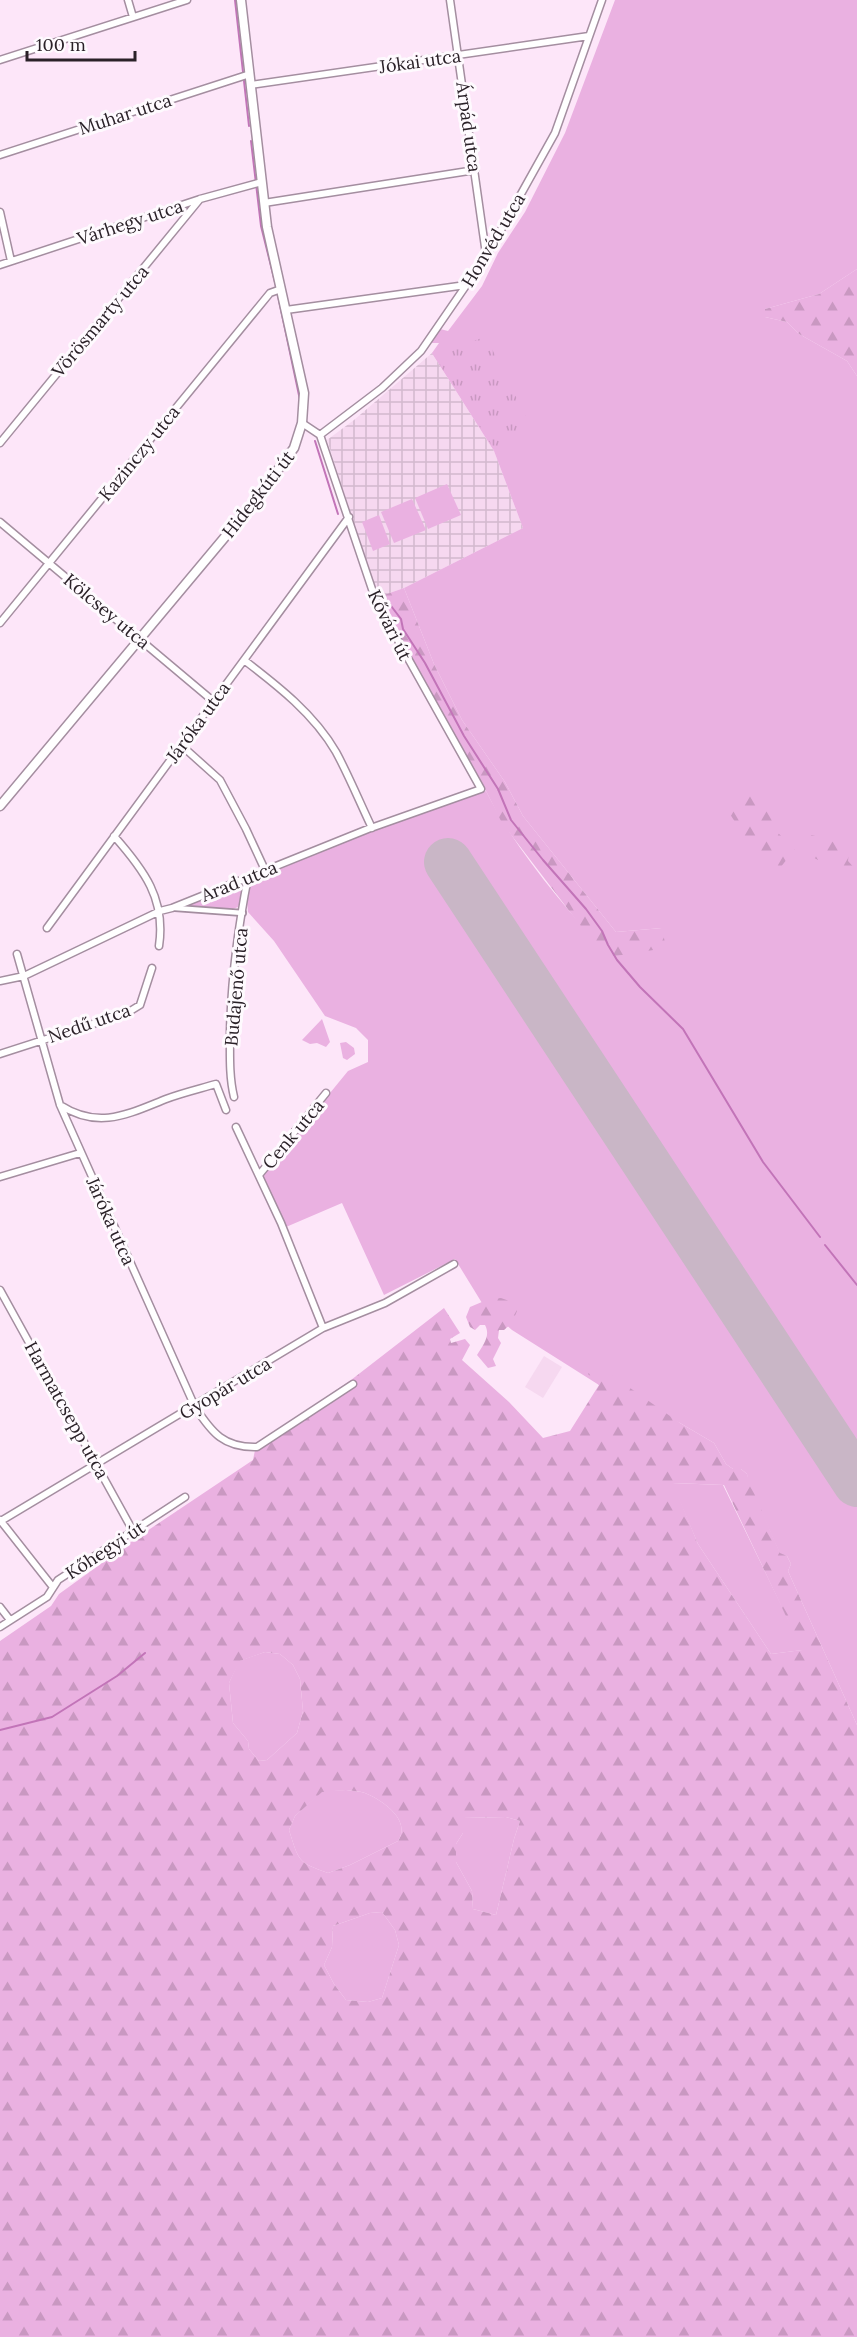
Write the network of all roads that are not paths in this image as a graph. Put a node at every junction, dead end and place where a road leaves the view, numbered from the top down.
1 (128, 0) edge
2 (187, 0) edge
3 (242, 0) edge
4 (450, 0) edge
5 (602, 0) edge
6 (134, 17) junction
7 (589, 36) junction
8 (458, 56) junction
9 (0, 60) edge
10 (246, 75) junction
11 (251, 85) junction
12 (0, 155) edge
13 (475, 170) junction
14 (258, 183) junction
15 (200, 199) junction
16 (264, 203) junction
17 (0, 212) edge
18 (486, 255) junction
19 (11, 261) junction
20 (0, 265) edge
21 (466, 285) junction
22 (278, 290) junction
23 (286, 310) junction
24 (302, 423) junction
25 (320, 435) junction
26 (0, 443) edge
27 (349, 517) junction
28 (0, 522) edge
29 (49, 563) junction
30 (0, 623) edge
31 (140, 638) junction
32 (244, 660) junction
33 (213, 701) junction
34 (181, 745) junction
35 (481, 789) joint
36 (0, 806) edge
37 (372, 828) junction
38 (114, 836) junction
39 (265, 870) junction
40 (248, 877) junction
41 (172, 908) junction
42 (160, 911) junction
43 (243, 913) junction
44 (47, 928) dead end
45 (159, 946) dead end
46 (17, 954) dead end
47 (152, 968) dead end
48 (24, 976) junction
49 (0, 981) edge
50 (40, 1039) junction
51 (0, 1054) edge
52 (326, 1093) dead end
53 (234, 1097) dead end
54 (60, 1105) junction
55 (226, 1110) dead end
56 (236, 1127) dead end
57 (80, 1153) junction
58 (259, 1175) junction
59 (0, 1177) edge
60 (454, 1264) dead end
61 (0, 1290) edge
62 (323, 1328) junction
63 (353, 1384) dead end
64 (195, 1407) junction
65 (97, 1464) junction
66 (185, 1497) dead end
67 (1, 1520) edge
68 (133, 1531) junction
69 (52, 1586) junction
70 (0, 1607) edge
71 (10, 1620) junction
72 (0, 1627) edge

1 - 6 street
2 - 6 street
3 - 10 main road, Hidegkúti út
4 - 8 street, Árpád utca
5 - 7 street, Honvéd utca
6 - 9 street
7 - 8 street, Jókai utca
7 - 18 street, Honvéd utca
8 - 11 street, Jókai utca
8 - 13 street, Árpád utca
10 - 11 main road, Hidegkúti út
10 - 12 street, Muhar utca
11 - 14 main road, Hidegkúti út
13 - 16 street
13 - 18 street, Árpád utca
14 - 15 street, Várhegy utca
14 - 16 main road, Hidegkúti út
15 - 19 street, Várhegy utca
15 - 26 street, Vörösmarty utca
16 - 22 main road, Hidegkúti út
17 - 19 street
18 - 21 street, Honvéd utca
19 - 20 street, Várhegy utca
21 - 23 street
21 - 25 street, Honvéd utca
22 - 23 main road, Hidegkúti út
22 - 29 street, Kazinczy utca
23 - 24 main road, Hidegkúti út
24 - 25 street
24 - 31 main road, Hidegkúti út
25 - 27 street, Kővári út
27 - 32 street, Járóka utca
27 - 35 street, Kővári út
28 - 29 street, Kölcsey utca
29 - 30 street, Kazinczy utca
29 - 31 street, Kölcsey utca
31 - 33 street, Kölcsey utca
31 - 36 main road, Hidegkúti út
32 - 33 street, Járóka utca
32 - 37 street
33 - 34 street, Járóka utca
34 - 38 street, Járóka utca
34 - 39 street
35 - 37 street, Arad utca
37 - 39 street, Arad utca
38 - 42 street
38 - 44 street, Járóka utca
39 - 40 street, Arad utca
40 - 41 street, Arad utca
40 - 43 street, Budajenő utca
41 - 42 street, Arad utca
41 - 43 street
42 - 45 street
42 - 48 street, Arad utca
43 - 53 street, Budajenő utca
46 - 48 street, Járóka utca
47 - 50 street, Nedű utca
48 - 49 street, Arad utca
48 - 50 street, Járóka utca
50 - 51 street, Nedű utca
50 - 54 street, Járóka utca
52 - 58 street, Cenk utca
54 - 55 street
54 - 57 street, Járóka utca
56 - 58 street
57 - 59 street
57 - 64 street, Járóka utca
58 - 62 street
60 - 62 street, Gyopár utca
61 - 65 street, Harmatcsepp utca
62 - 64 street, Gyopár utca
63 - 64 street, Járóka utca
64 - 65 street, Gyopár utca
65 - 67 street, Gyopár utca
65 - 68 street, Harmatcsepp utca
66 - 68 street, Kőhegyi út
67 - 69 street
68 - 69 street, Kőhegyi út
69 - 71 street, Kőhegyi út
70 - 71 street
71 - 72 street, Kőhegyi út

